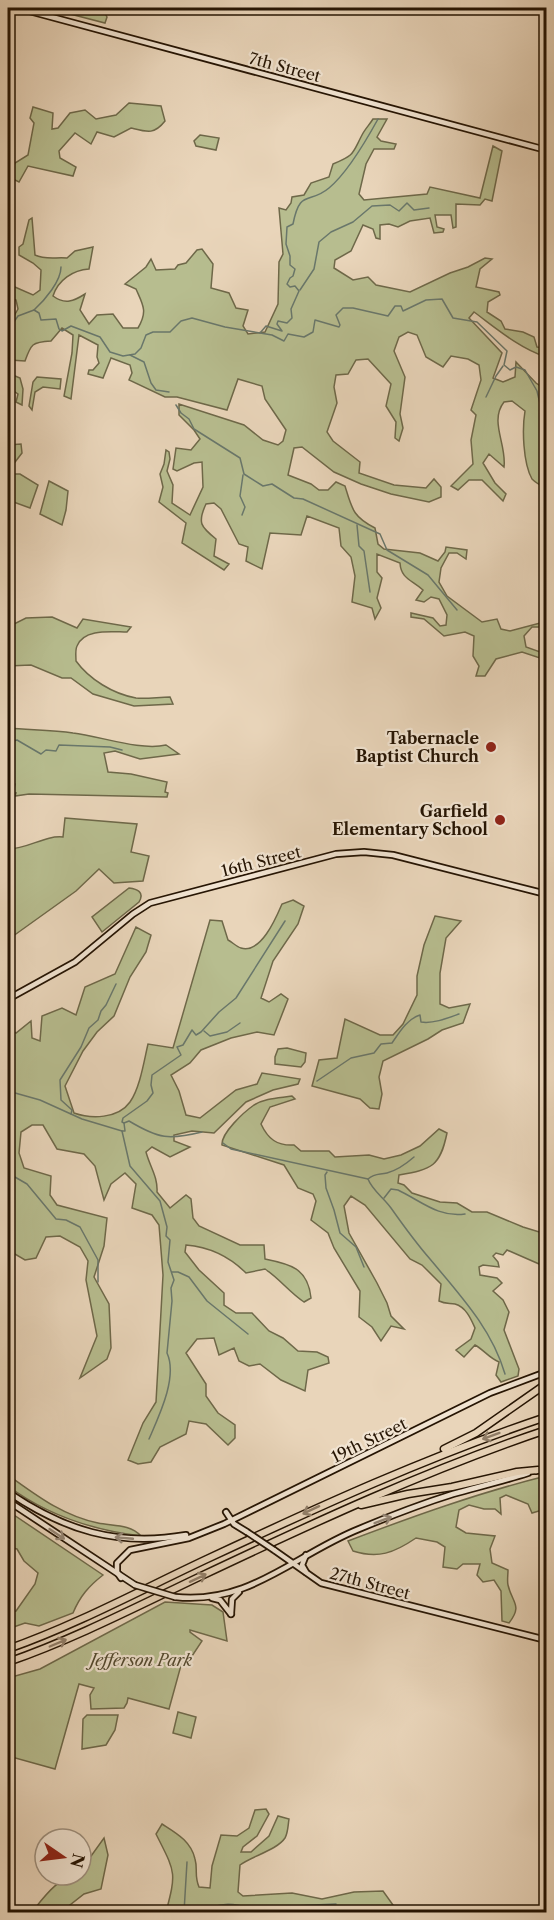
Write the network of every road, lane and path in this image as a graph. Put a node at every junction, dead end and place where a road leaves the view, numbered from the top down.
1 (18, 8) edge
2 (546, 150) edge
3 (546, 894) edge
4 (8, 999) edge
5 (546, 1372) edge
6 (546, 1384) edge
7 (546, 1417) edge
8 (546, 1430) edge
9 (414, 1465) junction
10 (546, 1468) edge
11 (537, 1470) junction
12 (8, 1492) edge
13 (8, 1501) edge
14 (352, 1506) junction
15 (231, 1520) junction
16 (221, 1525) junction
17 (202, 1532) junction
18 (276, 1551) junction
19 (307, 1554) junction
20 (292, 1563) junction
21 (276, 1573) junction
22 (309, 1576) junction
23 (121, 1578) junction
24 (241, 1590) junction
25 (209, 1597) junction
26 (546, 1640) edge
27 (8, 1648) edge
28 (8, 1662) edge

1 - 2 street, 7th Street
3 - 4 street, 16th Street
5 - 15 street, 19th Street
6 - 9 highway
7 -> 9 highway
8 - 14 highway
9 -> 27 highway
10 - 11 street
11 - 14 highway
19 -> 11 street
17 -> 12 street
13 -> 23 street
28 -> 14 highway
15 - 16 street, 19th Street
15 - 16 street
15 - 18 street, 27th Street, bridge
16 - 17 street, 19th Street
17 - 23 street
18 - 20 street, 27th Street
18 - 21 street
19 - 20 street
19 - 22 street
20 - 21 street
20 - 22 street, 27th Street
21 - 24 street
22 - 26 street, 27th Street
23 - 25 street, bridge
24 - 25 street
24 - 25 street

